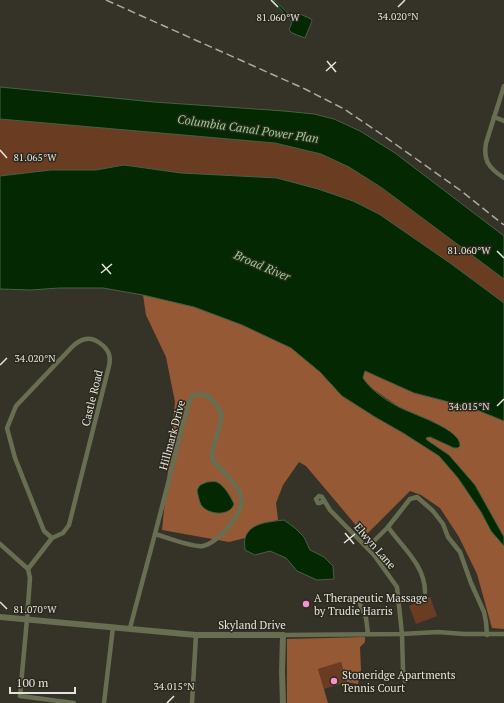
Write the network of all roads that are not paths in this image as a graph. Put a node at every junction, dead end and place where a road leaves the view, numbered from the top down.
1 (504, 86) edge
2 (494, 117) junction
3 (504, 121) edge
4 (504, 178) edge
5 (323, 501) dead end
6 (388, 527) junction
7 (155, 534) junction
8 (52, 538) junction
9 (0, 544) edge
10 (367, 548) junction
11 (28, 569) junction
12 (425, 592) dead end
13 (360, 604) dead end
14 (0, 616) edge
15 (27, 619) junction
16 (113, 628) junction
17 (130, 628) junction
18 (368, 634) junction
19 (402, 634) junction
20 (504, 634) edge
21 (196, 635) junction
22 (283, 635) junction
23 (487, 635) junction
24 (405, 681) dead end
25 (74, 703) edge
26 (104, 703) edge
27 (192, 703) edge
28 (283, 703) edge

1 - 2 street
2 - 3 street
2 - 4 street
5 - 10 street, Elwyn Lane
6 - 10 street
6 - 12 street
6 - 23 street
7 - 7 street, Hillmark Drive
7 - 17 street, Hillmark Drive
8 - 8 street, Castle Road
8 - 11 street, Castle Road
9 - 11 street
10 - 19 street, Elwyn Lane
11 - 15 street
13 - 18 street
14 - 15 street, Skyland Drive
15 - 16 street, Skyland Drive
15 - 25 street
16 - 17 street, Skyland Drive
16 - 26 street
17 - 21 street, Skyland Drive
18 - 19 street, Skyland Drive
18 - 22 street, Skyland Drive
19 - 23 street, Skyland Drive
19 - 24 street, Elwyn Lane
20 - 23 street, Skyland Drive
21 - 22 street, Skyland Drive
21 - 27 street
22 - 28 street

